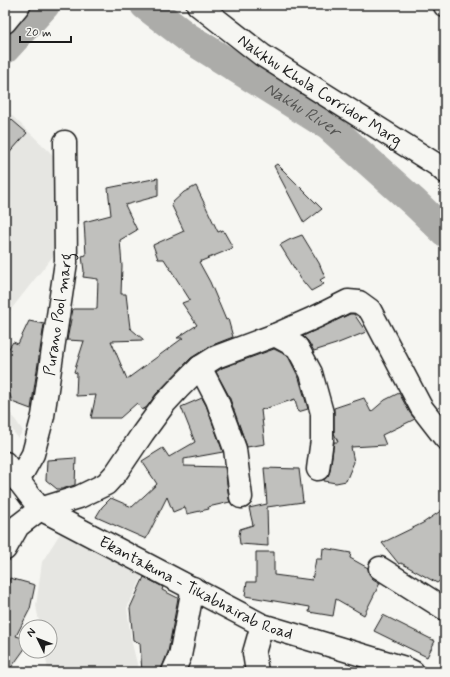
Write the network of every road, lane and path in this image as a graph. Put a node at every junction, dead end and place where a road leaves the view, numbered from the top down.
1 (19, 5) edge
2 (198, 5) edge
3 (5, 22) edge
4 (65, 142) dead end
5 (445, 172) edge
6 (275, 335) junction
7 (200, 368) junction
8 (445, 438) edge
9 (5, 463) edge
10 (318, 469) dead end
11 (18, 480) junction
12 (241, 497) dead end
13 (40, 510) junction
14 (5, 548) edge
15 (380, 568) dead end
16 (193, 588) junction
17 (445, 609) edge
18 (262, 625) junction
19 (173, 672) edge
20 (257, 672) edge
21 (413, 672) edge

1 - 3 street
2 - 5 street, Nakkhu Khola Corridor Marg
4 - 11 street, Purano Pool marg
6 - 7 street
6 - 8 street
6 - 10 street
7 - 12 street
7 - 13 street
9 - 11 street, Ekantakuna - Tikabhairab Road
11 - 13 street, Ekantakuna - Tikabhairab Road
13 - 14 street
13 - 16 street, Ekantakuna - Tikabhairab Road
15 - 17 street
16 - 18 street, Ekantakuna - Tikabhairab Road
16 - 19 street
18 - 20 street
18 - 21 street, Ekantakuna - Tikabhairab Road

